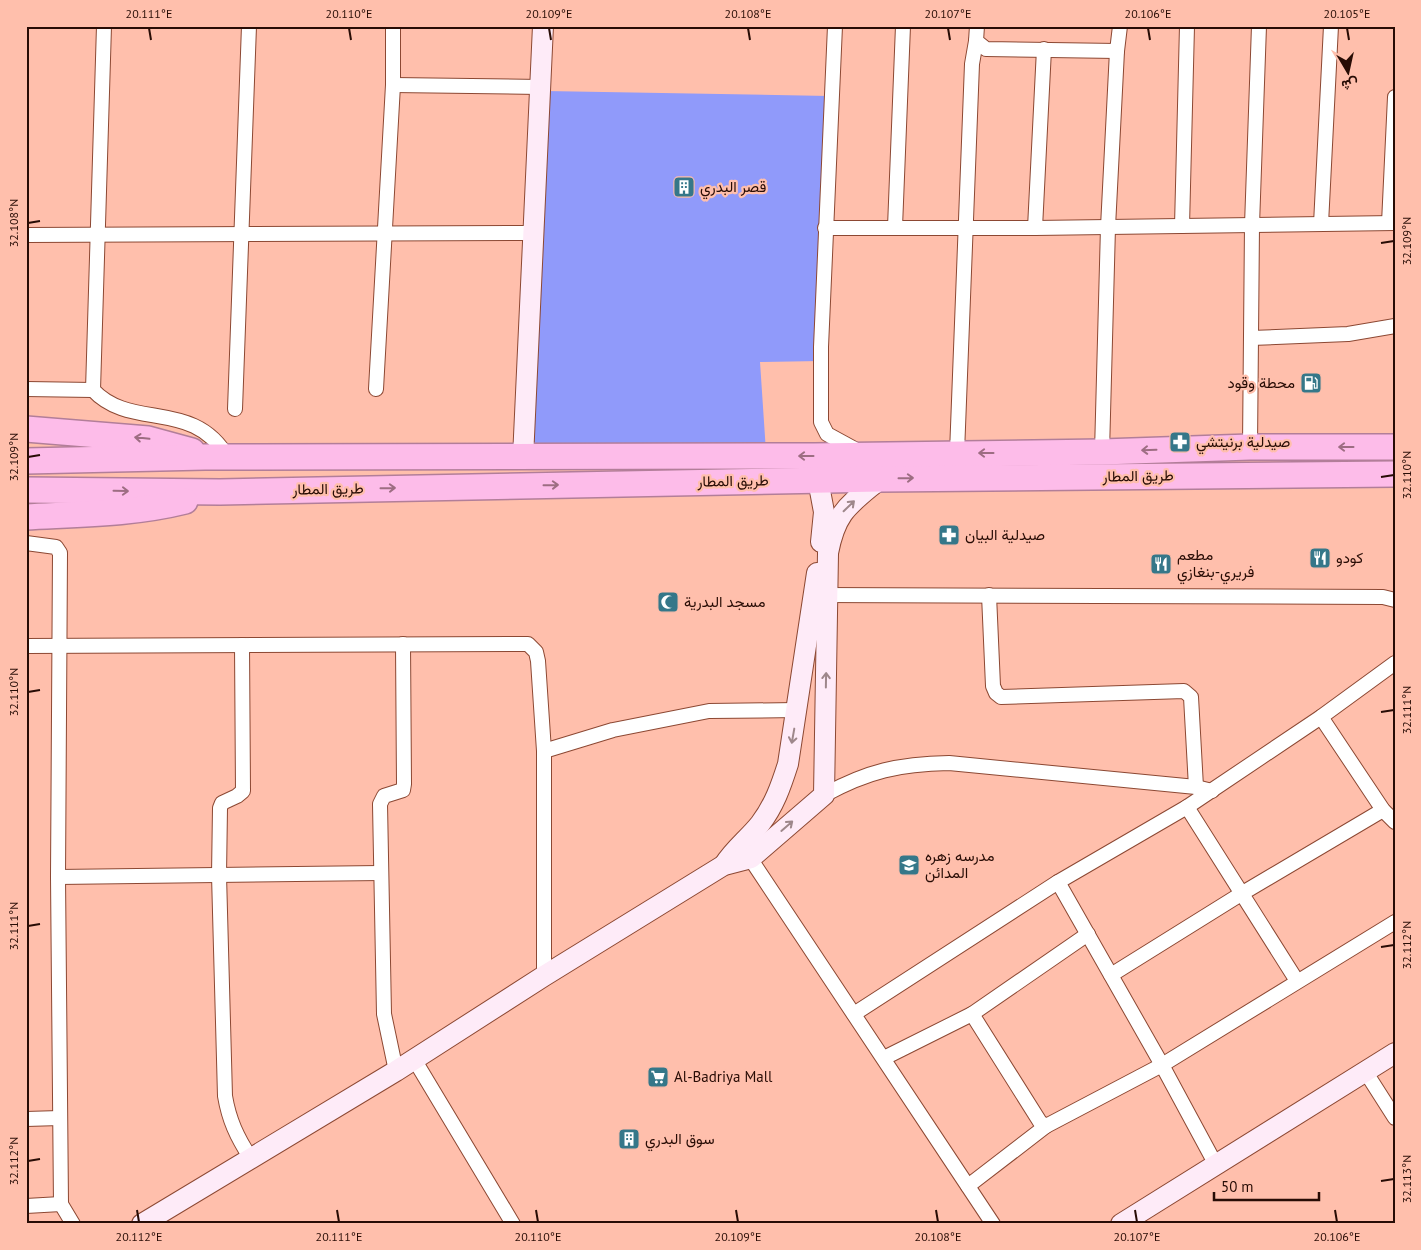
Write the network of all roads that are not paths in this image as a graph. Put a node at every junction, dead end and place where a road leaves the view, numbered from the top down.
1 (104, 26) edge
2 (249, 26) edge
3 (393, 26) edge
4 (543, 26) edge
5 (835, 26) edge
6 (903, 26) edge
7 (976, 26) edge
8 (1120, 26) edge
9 (1187, 26) edge
10 (1259, 26) edge
11 (1331, 26) edge
12 (976, 41) junction
13 (1044, 49) junction
14 (1117, 52) junction
15 (393, 85) junction
16 (540, 87) junction
17 (1395, 98) edge
18 (1392, 223) edge
19 (1321, 224) junction
20 (1252, 225) junction
21 (1182, 226) junction
22 (895, 227) junction
23 (1108, 227) junction
24 (826, 228) junction
25 (966, 228) junction
26 (1034, 228) junction
27 (533, 233) junction
28 (240, 234) junction
29 (384, 234) junction
30 (26, 235) edge
31 (96, 235) junction
32 (1395, 326) edge
33 (1251, 338) junction
34 (26, 389) edge
35 (376, 389) dead end
36 (93, 390) junction
37 (235, 409) dead end
38 (26, 429) edge
39 (1250, 447) junction
40 (1395, 447) edge
41 (1102, 452) junction
42 (957, 453) junction
43 (865, 455) junction
44 (216, 458) junction
45 (523, 458) junction
46 (26, 461) edge
47 (1395, 474) edge
48 (880, 479) junction
49 (818, 480) junction
50 (26, 490) edge
51 (220, 492) junction
52 (26, 518) edge
53 (26, 543) edge
54 (821, 595) junction
55 (989, 595) junction
56 (1395, 600) edge
57 (403, 644) junction
58 (242, 645) junction
59 (26, 646) edge
60 (58, 646) junction
61 (1395, 663) edge
62 (798, 710) junction
63 (1321, 717) junction
64 (544, 751) junction
65 (1196, 786) junction
66 (1212, 791) junction
67 (824, 795) junction
68 (1187, 807) junction
69 (1383, 810) junction
70 (1395, 822) edge
71 (746, 851) junction
72 (381, 873) junction
73 (218, 875) junction
74 (58, 878) junction
75 (1058, 882) junction
76 (1241, 894) junction
77 (1395, 922) edge
78 (1088, 934) junction
79 (1112, 975) junction
80 (544, 976) junction
81 (1297, 981) junction
82 (854, 1014) junction
83 (972, 1014) junction
84 (1395, 1053) edge
85 (884, 1058) junction
86 (414, 1059) junction
87 (1162, 1065) junction
88 (396, 1071) junction
89 (1365, 1071) junction
90 (60, 1118) junction
91 (1395, 1118) edge
92 (26, 1119) edge
93 (1046, 1126) junction
94 (250, 1157) junction
95 (1216, 1165) junction
96 (968, 1186) junction
97 (61, 1204) junction
98 (26, 1206) edge
99 (73, 1224) edge
100 (142, 1224) edge
101 (513, 1224) edge
102 (993, 1224) edge
103 (1121, 1224) edge

1 - 31 street
2 - 28 street
3 - 15 street
4 - 16 main road
5 - 24 street
6 - 22 street
7 - 12 street
8 - 14 street
9 - 21 street
10 - 20 street
11 - 19 street
12 - 13 street
12 - 25 street
13 - 14 street
13 - 26 street
14 - 23 street
15 - 16 street
15 - 29 street
16 - 27 main road
17 - 18 street
18 - 19 street
19 - 20 street
20 - 21 street
20 - 33 street
21 - 23 street
22 - 24 street
22 - 25 street
23 - 26 street
23 - 41 street
24 - 43 street
25 - 26 street
25 - 42 street
27 - 29 street
27 - 45 main road
28 - 29 street
28 - 31 street
28 - 37 street
29 - 35 street
30 - 31 street
31 - 36 street
32 - 33 street
33 - 39 street
34 - 36 street
36 - 44 street
44 -> 38 highway
40 -> 39 highway, طريق المطار
39 -> 41 highway, طريق المطار
41 -> 42 highway, طريق المطار
42 - 43 highway, طريق المطار
43 -> 45 highway, طريق المطار
44 - 45 highway, طريق المطار
44 - 46 highway, طريق المطار
48 -> 47 highway, طريق المطار
48 - 49 highway, طريق المطار
54 -> 48 main road
51 -> 49 highway, طريق المطار
49 - 54 main road
50 -> 51 highway, طريق المطار
51 - 52 highway
53 - 60 street
54 - 55 street
54 - 62 main road
67 -> 54 main road
55 - 56 street
55 - 65 street
57 - 58 street
57 - 64 street
57 - 72 street
58 - 60 street
58 - 73 street
59 - 60 street
60 - 74 street
61 - 63 street
62 - 64 street
62 -> 71 main road
63 - 66 street
63 - 69 street
64 - 80 street
65 - 66 street
65 - 67 street
66 - 68 street
71 -> 67 main road
68 - 75 street
68 - 76 street
69 - 70 street
69 - 76 street
71 - 80 main road
71 - 82 street
72 - 73 street
72 - 88 street
73 - 74 street
73 - 94 street
74 - 90 street
75 - 78 street
75 - 82 street
76 - 79 street
76 - 81 street
77 - 81 street
78 - 79 street
78 - 83 street
79 - 87 street
80 - 86 main road
81 - 87 street
82 - 85 street
83 - 85 street
83 - 93 street
84 - 89 main road
85 - 96 street
86 - 88 main road
86 - 101 street
87 - 93 street
87 - 95 street
88 - 94 main road
89 - 91 street
89 - 95 main road
90 - 92 street
90 - 97 street
93 - 96 street
94 - 100 main road
95 - 103 main road
96 - 102 street
97 - 98 street
97 - 99 street

